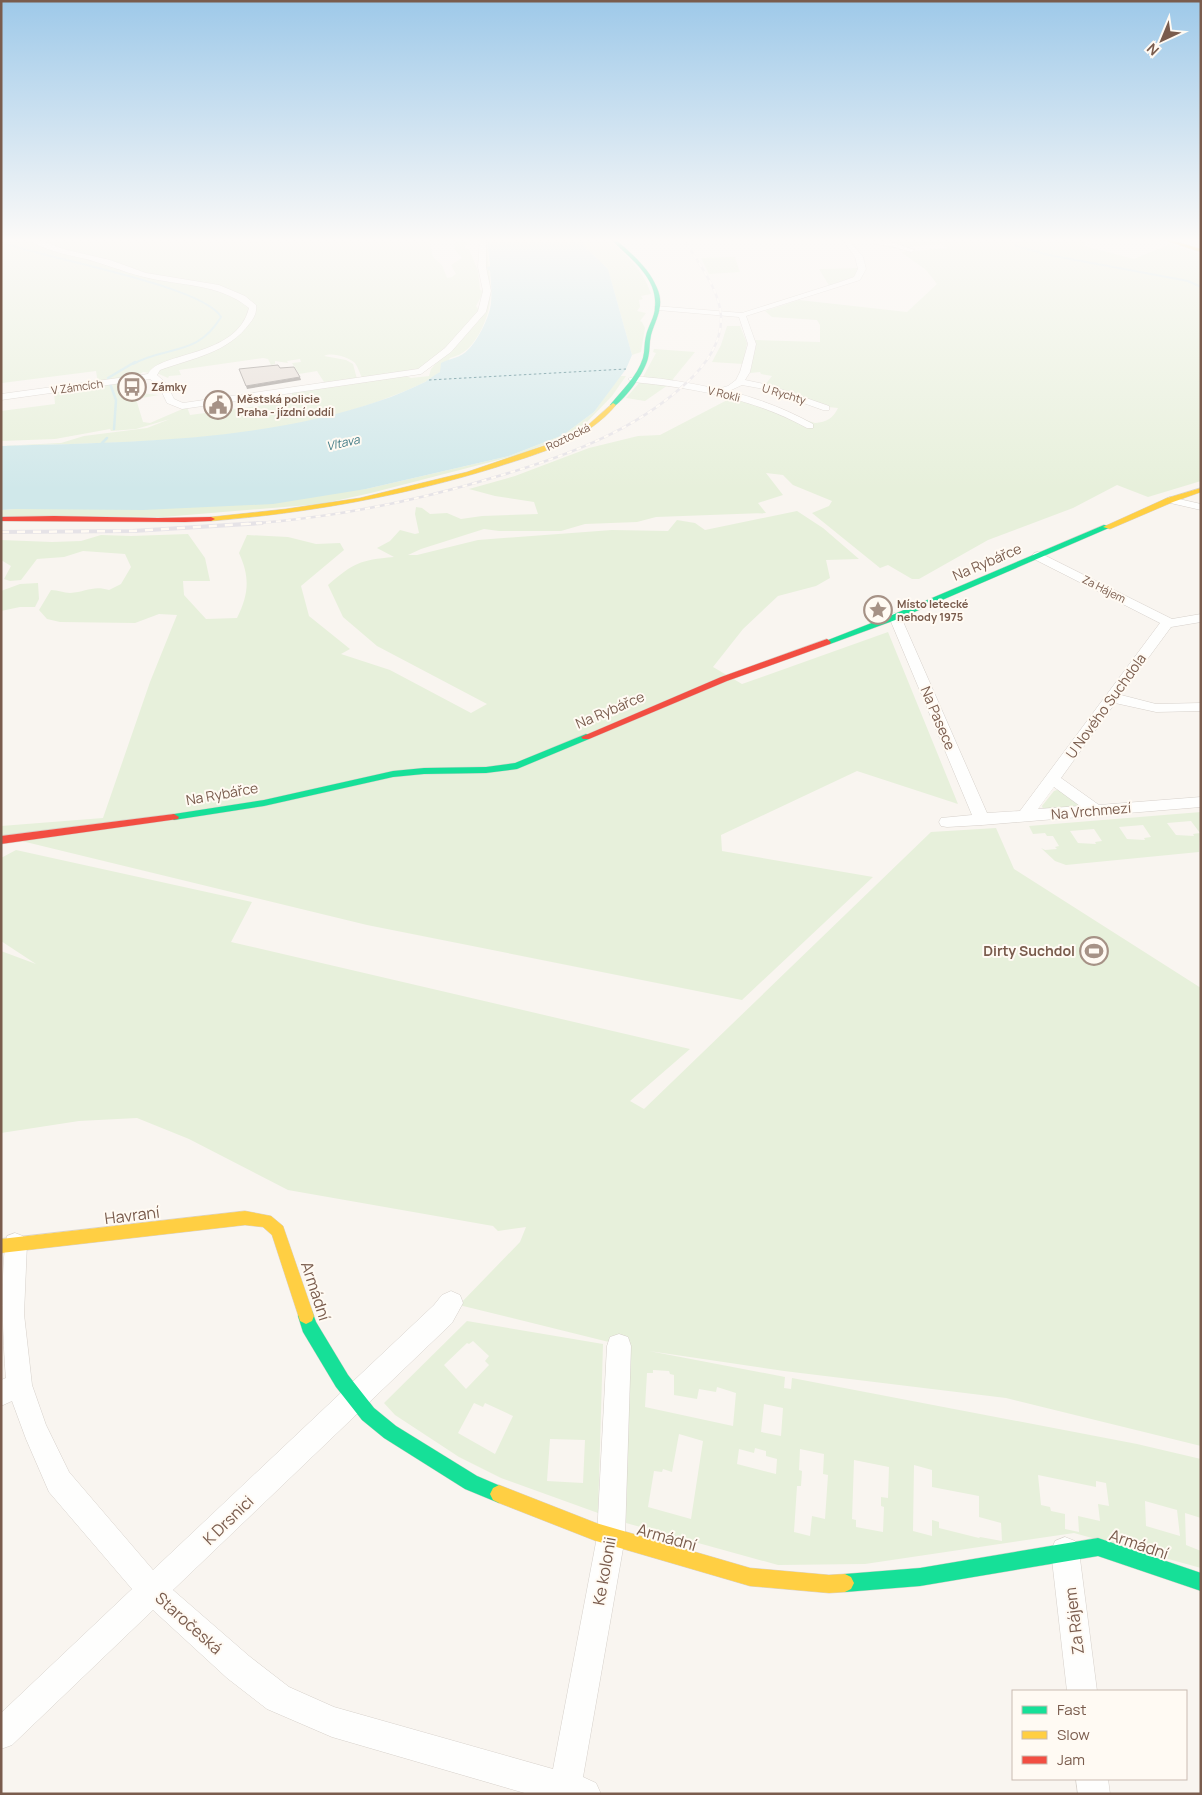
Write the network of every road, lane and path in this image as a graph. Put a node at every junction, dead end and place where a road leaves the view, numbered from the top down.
1 (246, 323) edge
2 (472, 323) edge
3 (652, 323) edge
4 (745, 323) edge
5 (152, 376) junction
6 (634, 378) junction
7 (740, 382) junction
8 (719, 391) junction
9 (1, 398) edge
10 (826, 408) dead end
11 (810, 426) dead end
12 (1201, 490) edge
13 (1170, 500) junction
14 (1201, 507) edge
15 (1, 519) edge
16 (1038, 556) junction
17 (895, 617) junction
18 (1201, 618) edge
19 (1170, 622) junction
20 (1112, 698) junction
21 (1201, 707) edge
22 (1053, 779) junction
23 (1201, 802) edge
24 (1097, 811) junction
25 (1025, 816) junction
26 (982, 820) junction
27 (947, 822) dead end
28 (1, 840) edge
29 (266, 1221) joint
30 (8, 1245) edge
31 (451, 1303) dead end
32 (619, 1346) dead end
33 (10, 1389) edge
34 (355, 1399) junction
35 (610, 1537) junction
36 (1065, 1551) junction
37 (1201, 1582) edge
38 (154, 1590) junction
39 (1082, 1690) edge
40 (1, 1734) edge
41 (1092, 1780) edge
42 (571, 1792) edge
43 (1094, 1794) edge

1 - 5 street
2 - 5 street
3 - 6 street, Roztocká
4 - 7 street
5 - 9 street, V Zámcích
6 - 8 street, V Rokli
6 - 15 street, Roztocká
7 - 8 street
7 - 10 street, U Rychty
8 - 11 street, V Rokli
12 - 13 street, Na Rybářce
13 - 14 street
13 - 16 street, Na Rybářce
16 - 17 street, Na Rybářce
16 - 19 street, Za Hájem
17 - 26 street, Na Pasece
17 - 28 street, Na Rybářce
18 - 19 street
19 - 20 street, U Nového Suchdola
20 - 21 street
20 - 22 street, U Nového Suchdola
22 - 24 street
22 - 25 street, U Nového Suchdola
23 - 24 street, Na Vrchmezí
24 - 25 street, Na Vrchmezí
25 - 26 street, Na Vrchmezí
26 - 27 street
29 - 30 street, Havraní
29 - 34 street, Armádní
30 - 33 street, Staročeská
31 - 34 street, K Drsnici
32 - 35 street, Ke kolonii
33 - 38 street, Staročeská
34 - 35 street, Armádní
34 - 38 street, K Drsnici
35 - 36 street, Armádní
35 - 42 street, Ke kolonii
36 - 37 street, Armádní
36 - 39 street, Za Rájem
38 - 40 street, K Drsnici
38 - 42 street, Staročeská
41 - 43 street

